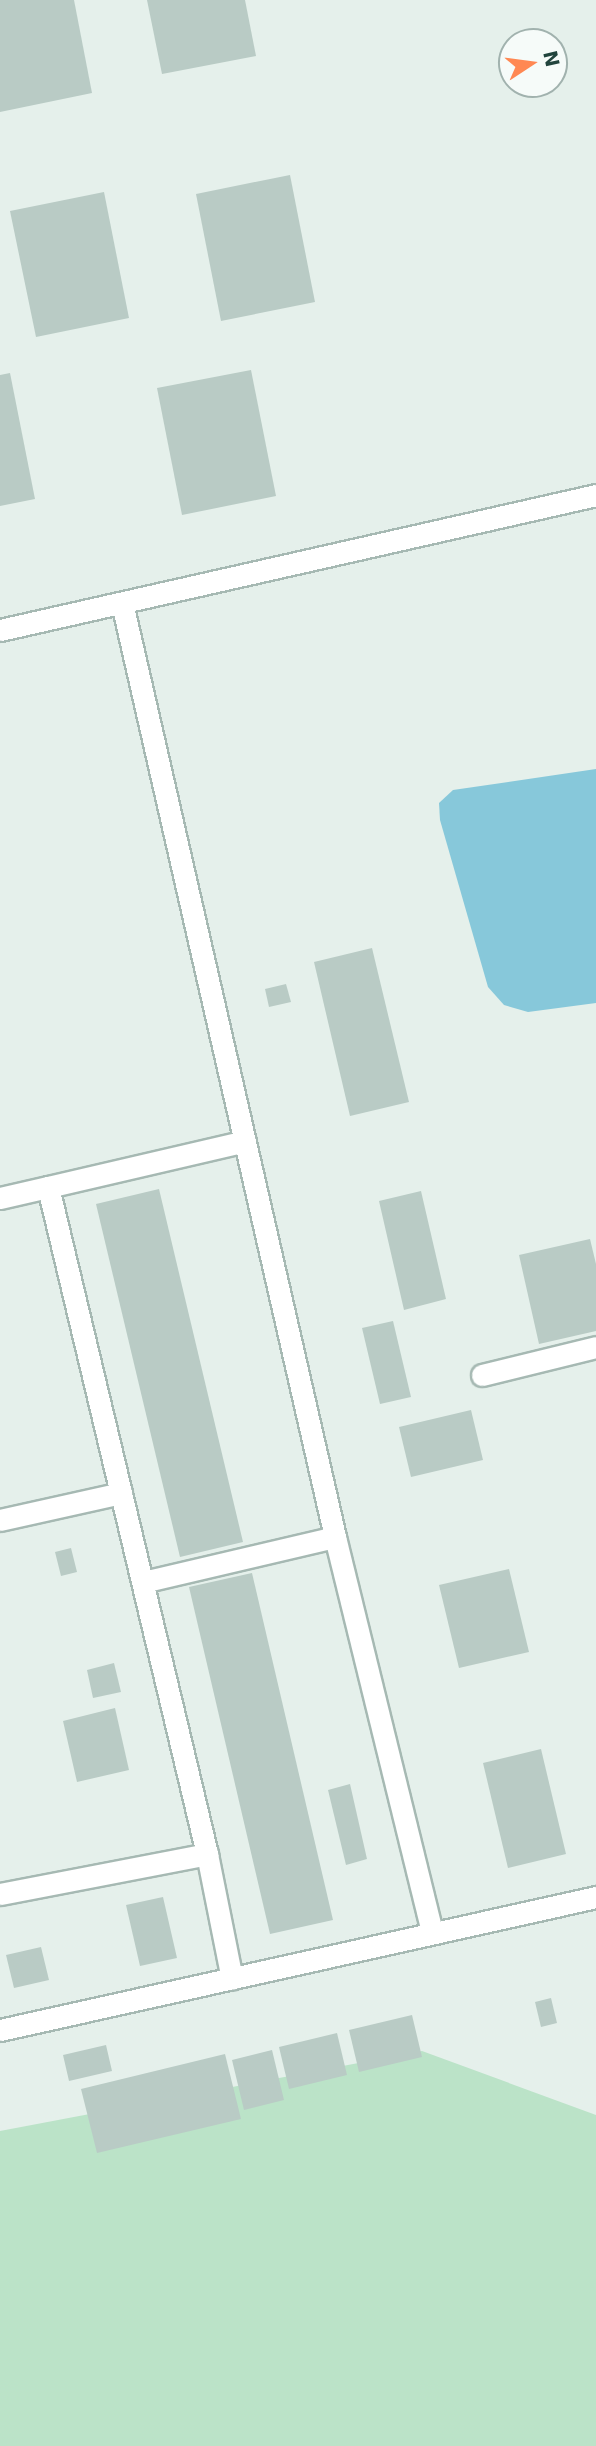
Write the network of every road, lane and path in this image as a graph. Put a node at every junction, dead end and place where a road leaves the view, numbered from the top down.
1 (596, 495) edge
2 (122, 603) junction
3 (0, 630) edge
4 (245, 1141) junction
5 (48, 1187) junction
6 (0, 1198) edge
7 (596, 1347) edge
8 (482, 1375) dead end
9 (121, 1493) junction
10 (0, 1520) edge
11 (335, 1537) junction
12 (143, 1581) junction
13 (207, 1854) junction
14 (0, 1894) edge
15 (596, 1897) edge
16 (432, 1932) junction
17 (232, 1979) junction
18 (0, 2030) edge

1 - 2 street
2 - 3 street
2 - 4 street
4 - 5 street
4 - 11 street
5 - 6 street
5 - 9 street
7 - 8 street
9 - 10 street
9 - 12 street
11 - 12 street
11 - 16 street
12 - 13 street
13 - 14 street
13 - 17 street
15 - 16 street
16 - 17 street
17 - 18 street

